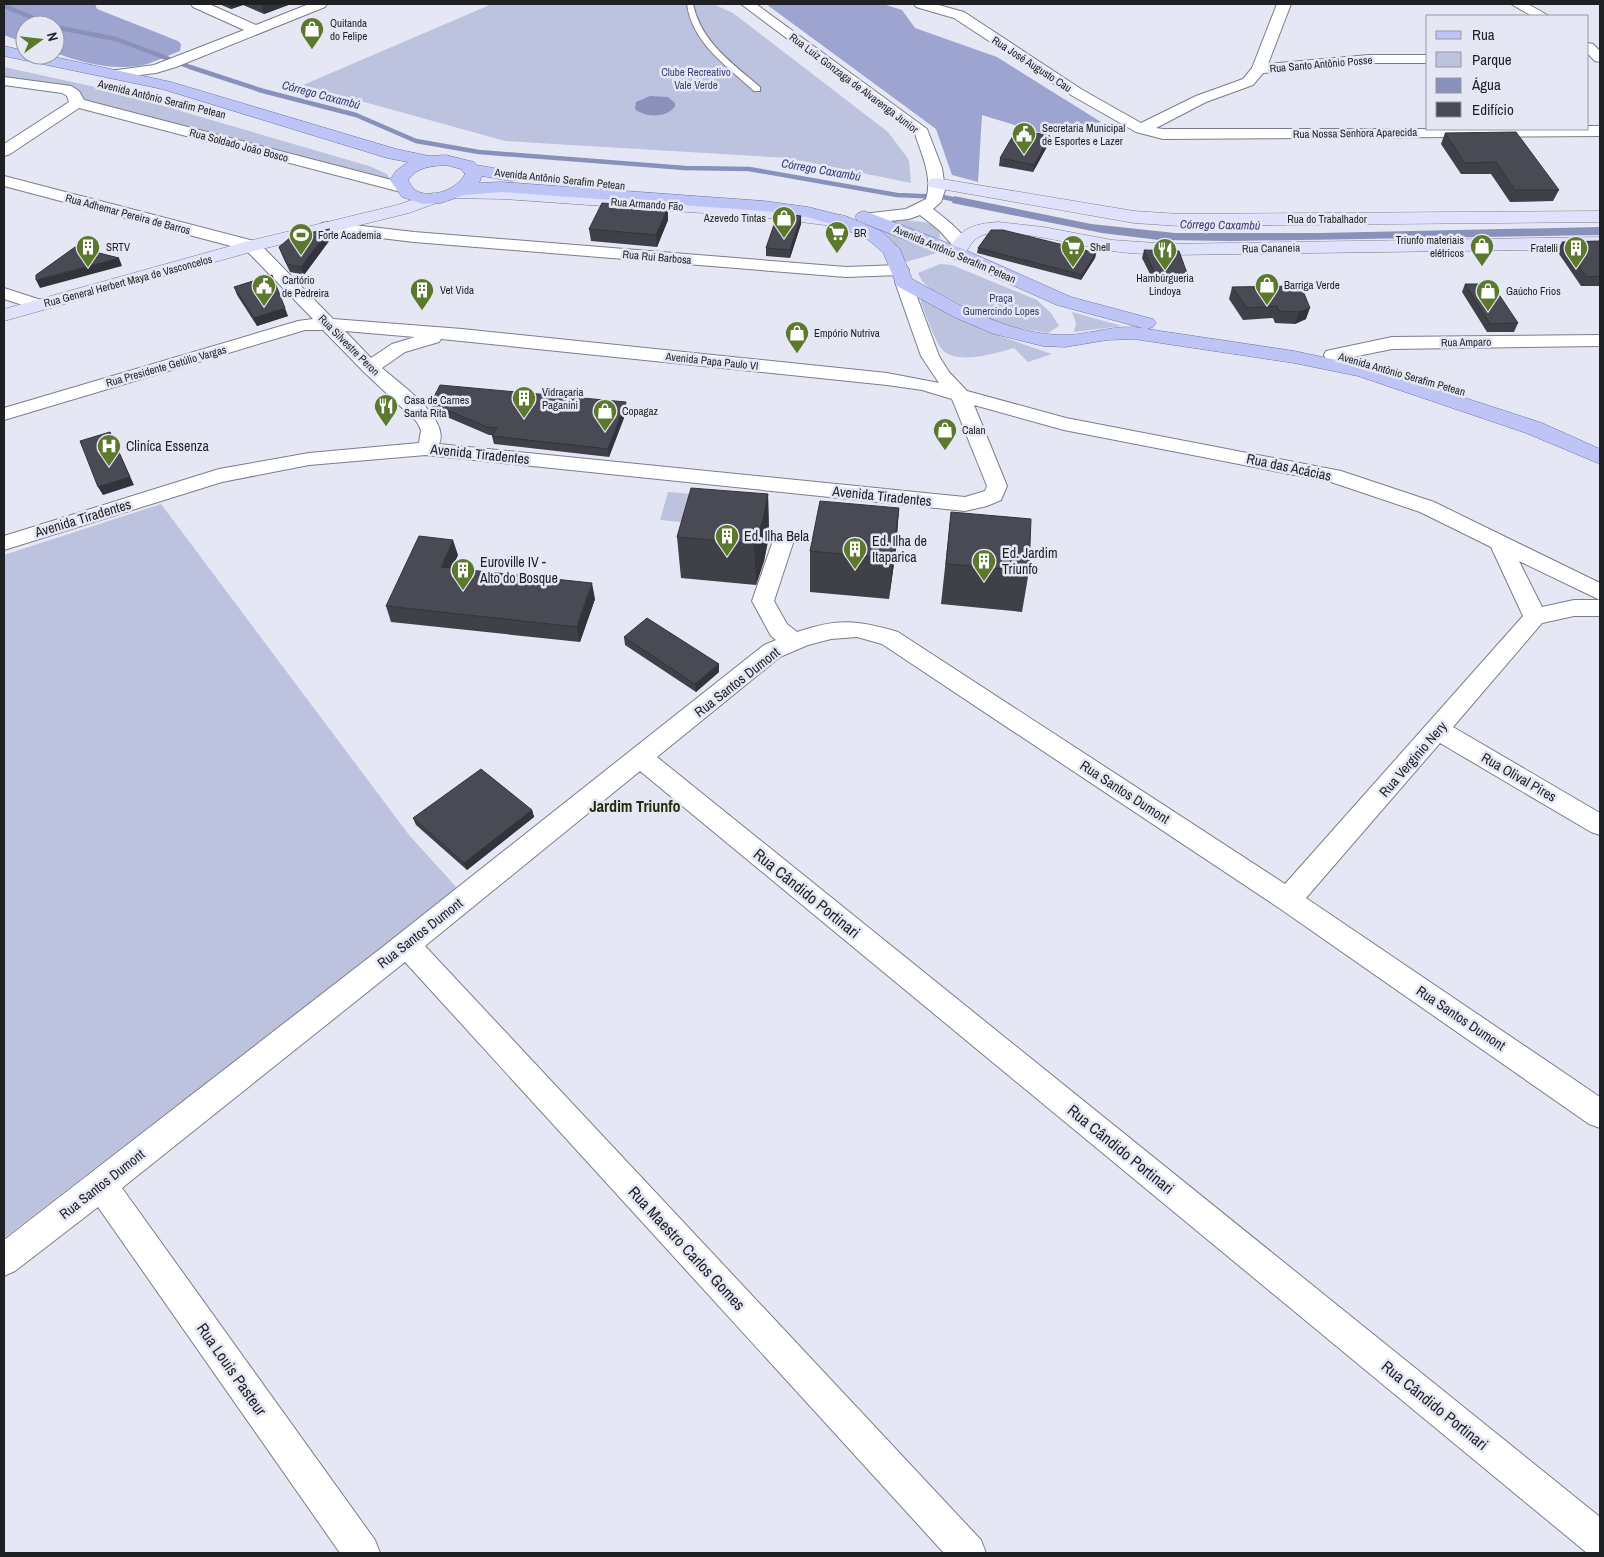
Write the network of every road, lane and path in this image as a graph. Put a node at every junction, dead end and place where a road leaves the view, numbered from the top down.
1 (198, 4) edge
2 (320, 4) edge
3 (690, 4) edge
4 (748, 4) edge
5 (921, 4) edge
6 (1284, 4) edge
7 (1518, 4) edge
8 (948, 8) edge
9 (1540, 15) edge
10 (256, 30) junction
11 (1589, 47) edge
12 (4, 51) edge
13 (1600, 58) edge
14 (1426, 59) edge
15 (4, 62) edge
16 (172, 64) junction
17 (1259, 69) junction
18 (115, 74) junction
19 (4, 81) edge
20 (165, 84) junction
21 (757, 89) dead end
22 (77, 103) junction
23 (1141, 129) junction
24 (1600, 131) edge
25 (4, 140) edge
26 (20, 141) junction
27 (4, 151) edge
28 (427, 161) junction
29 (471, 168) junction
30 (4, 181) edge
31 (402, 190) junction
32 (458, 192) junction
33 (932, 196) junction
34 (433, 198) joint
35 (1600, 217) edge
36 (869, 218) junction
37 (337, 225) junction
38 (414, 237) junction
39 (1600, 243) edge
40 (252, 246) junction
41 (958, 248) junction
42 (911, 269) junction
43 (4, 293) edge
44 (1064, 301) junction
45 (38, 305) junction
46 (4, 315) edge
47 (328, 324) junction
48 (462, 335) junction
49 (1600, 340) edge
50 (1070, 341) junction
51 (1333, 355) junction
52 (930, 356) junction
53 (371, 368) junction
54 (887, 379) junction
55 (960, 395) junction
56 (4, 399) edge
57 (37, 404) junction
58 (4, 414) edge
59 (1600, 442) edge
60 (426, 449) junction
61 (1600, 457) edge
62 (1499, 542) junction
63 (4, 543) edge
64 (782, 543) dead end
65 (1600, 592) edge
66 (1600, 608) edge
67 (1536, 618) junction
68 (793, 641) junction
69 (1438, 730) junction
70 (641, 758) junction
71 (1600, 825) edge
72 (1288, 900) junction
73 (406, 944) junction
74 (1600, 1114) edge
75 (101, 1185) junction
76 (4, 1260) edge
77 (1600, 1540) edge
78 (362, 1553) edge
79 (968, 1553) edge

1 - 10 street
2 - 10 street
3 - 21 lane
4 - 33 street, Rua Luiz Gonzaga de Alvarenga Junior
5 - 8 street, Rua José Augusto Cau
6 - 17 street
7 - 9 street
8 - 23 street, Rua José Augusto Cau
10 - 16 street
11 - 13 street
12 - 18 main road, Avenida Antônio Serafim Petean
14 - 17 street, Rua Santo Antônio Posse
15 - 31 main road, Avenida Antônio Serafim Petean
16 - 18 street
16 - 20 street
17 - 23 street, Rua Santo Antônio Posse
18 - 20 main road, Avenida Antônio Serafim Petean
19 - 22 street
20 - 28 main road, Avenida Antônio Serafim Petean
22 - 26 street
22 - 31 street, Rua Soldado João Bosco
23 - 24 street, Rua Nossa Senhora Aparecida
25 - 26 street
26 - 27 street
28 - 29 main road, Avenida Antônio Serafim Petean
28 - 31 main road
29 - 32 main road
29 - 36 main road, Avenida Antônio Serafim Petean
30 - 40 street, Rua Adhemar Pereira de Barros
31 - 34 street
31 - 37 street
31 - 38 street
32 - 34 main road, Avenida Antônio Serafim Petean
32 - 42 main road, Avenida Antônio Serafim Petean
33 - 35 street, Rua do Trabalhador
33 - 36 street
33 - 41 street
36 - 41 main road, Avenida Antônio Serafim Petean
37 - 38 street, Rua Rui Barbosa
37 - 40 street, Rua General Herbert Maya de Vasconcelos
38 - 42 street, Rua Rui Barbosa
39 - 41 street, Rua Cananeia
40 - 45 street, Rua General Herbert Maya de Vasconcelos
40 - 47 street, Rua Silvestre Peron
41 - 42 main road
41 - 44 main road, Avenida Antônio Serafim Petean
42 - 50 main road
42 - 52 street
43 - 45 street
44 - 50 main road
44 - 51 main road, Avenida Antônio Serafim Petean
45 - 46 street, Rua General Herbert Maya de Vasconcelos
47 - 48 street, Avenida Papa Paulo VI
47 - 53 street, Rua Silvestre Peron
47 - 57 street, Rua Presidente Getúlio Vargas
48 - 53 street, Avenida Papa Paulo VI
48 - 54 street, Avenida Papa Paulo VI
49 - 51 street, Rua Amparo
50 - 61 main road, Avenida Antônio Serafim Petean
51 - 59 main road, Avenida Antônio Serafim Petean
52 - 54 street
52 - 55 street
53 - 60 street, Rua Silvestre Peron
54 - 55 street, Avenida Papa Paulo VI
55 - 60 street, Avenida Tiradentes
55 - 62 street, Rua das Acácias
56 - 57 street
57 - 58 street, Rua Presidente Getúlio Vargas
60 - 63 street, Avenida Tiradentes
62 - 65 street, Rua das Acácias
62 - 67 street
64 - 68 street
66 - 67 street
67 - 69 street, Rua Verginio Nery
68 - 70 street, Rua Santos Dumont
68 - 72 street, Rua Santos Dumont
69 - 71 street, Rua Olival Pires
69 - 72 street, Rua Verginio Nery
70 - 73 street, Rua Santos Dumont
70 - 77 street, Rua Cândido Portinari
72 - 74 street, Rua Santos Dumont
73 - 75 street, Rua Santos Dumont
73 - 79 street, Rua Maestro Carlos Gomes
75 - 76 street, Rua Santos Dumont
75 - 78 street, Rua Louis Pasteur

